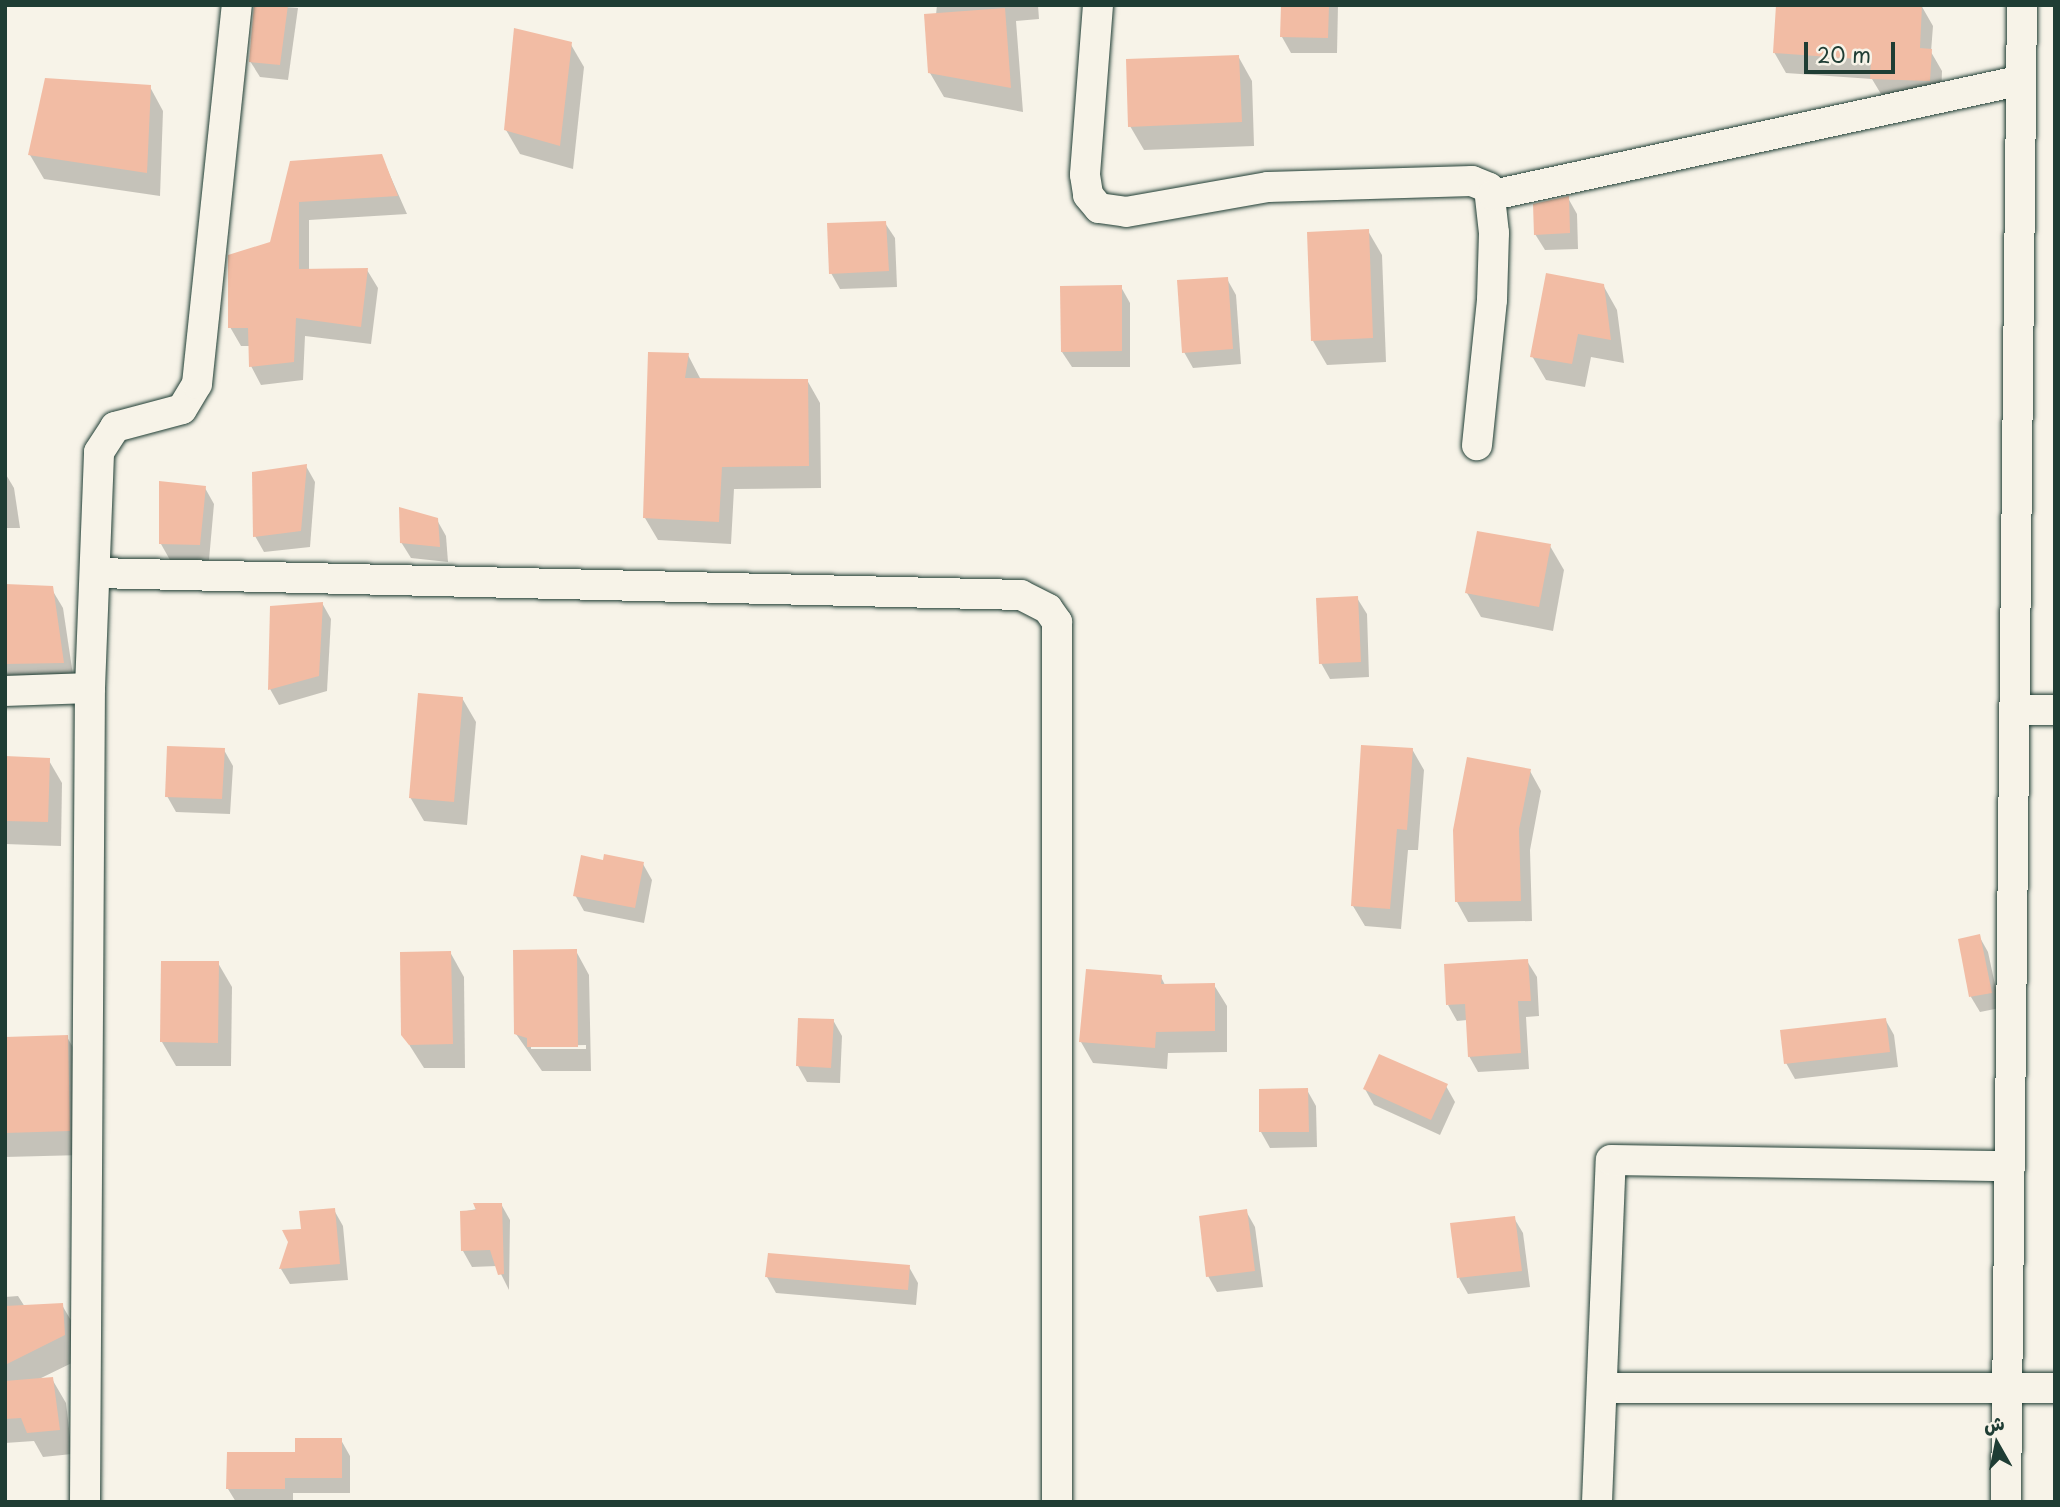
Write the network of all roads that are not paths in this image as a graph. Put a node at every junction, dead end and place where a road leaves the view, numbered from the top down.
1 (237, 5) edge
2 (1098, 5) edge
3 (2022, 5) edge
4 (2018, 81) junction
5 (1493, 195) junction
6 (1477, 445) dead end
7 (96, 573) junction
8 (90, 688) junction
9 (5, 691) edge
10 (2015, 710) junction
11 (2055, 710) edge
12 (2010, 1166) junction
13 (2008, 1387) junction
14 (1602, 1388) junction
15 (2055, 1388) edge
16 (85, 1502) edge
17 (1056, 1502) edge
18 (1597, 1502) edge
19 (2006, 1502) edge

1 - 7 street
2 - 5 street
3 - 4 street
4 - 5 street
4 - 10 street
5 - 6 street
7 - 8 street
7 - 17 street
8 - 9 street
8 - 16 street
10 - 11 street
10 - 12 street
12 - 13 street
12 - 14 street
13 - 14 street
13 - 15 street
13 - 19 street
14 - 18 street

